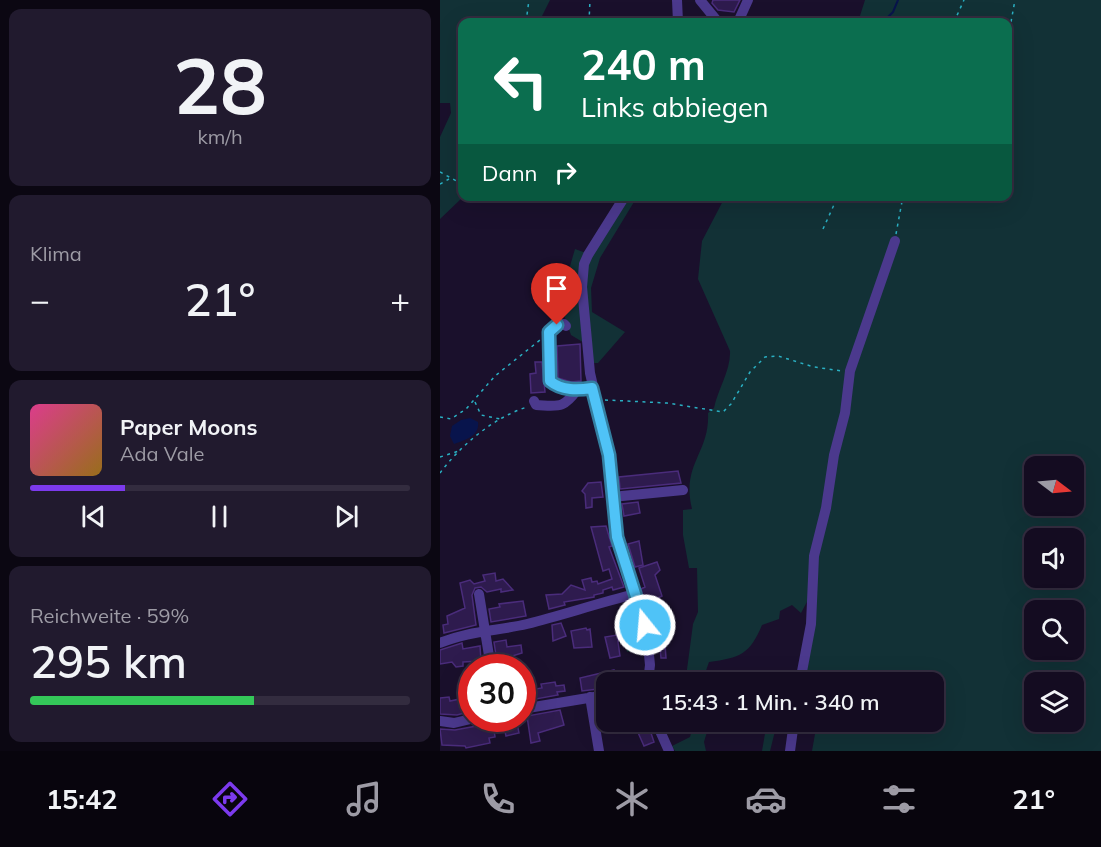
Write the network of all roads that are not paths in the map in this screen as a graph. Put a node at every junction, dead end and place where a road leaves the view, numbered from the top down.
1 (677, 0) edge
2 (700, 0) edge
3 (748, 0) edge
4 (678, 18) edge
5 (715, 18) edge
6 (740, 18) edge
7 (622, 201) edge
8 (895, 241) road end
9 (566, 326) dead end
10 (592, 388) junction
11 (577, 390) junction
12 (535, 403) road end
13 (683, 490) dead end
14 (612, 497) junction
15 (479, 594) dead end
16 (635, 594) junction
17 (485, 630) junction
18 (440, 643) edge
19 (489, 654) edge
20 (649, 672) edge
21 (802, 672) edge
22 (596, 696) edge
23 (590, 698) junction
24 (536, 707) edge
25 (440, 721) edge
26 (458, 722) edge
27 (660, 732) edge
28 (793, 732) edge
29 (599, 751) edge
30 (669, 751) edge
31 (790, 751) edge

1 - 4 street
2 - 5 street
3 - 6 street
7 - 10 street
8 - 21 street
9 - 11 street
10 - 11 street
10 - 14 street
11 - 12 street
13 - 14 street
14 - 16 street
15 - 17 street
16 - 17 street
16 - 20 street
17 - 18 street
17 - 19 street
22 - 23 street
23 - 24 street
23 - 29 street
25 - 26 street
27 - 30 street
28 - 31 street

